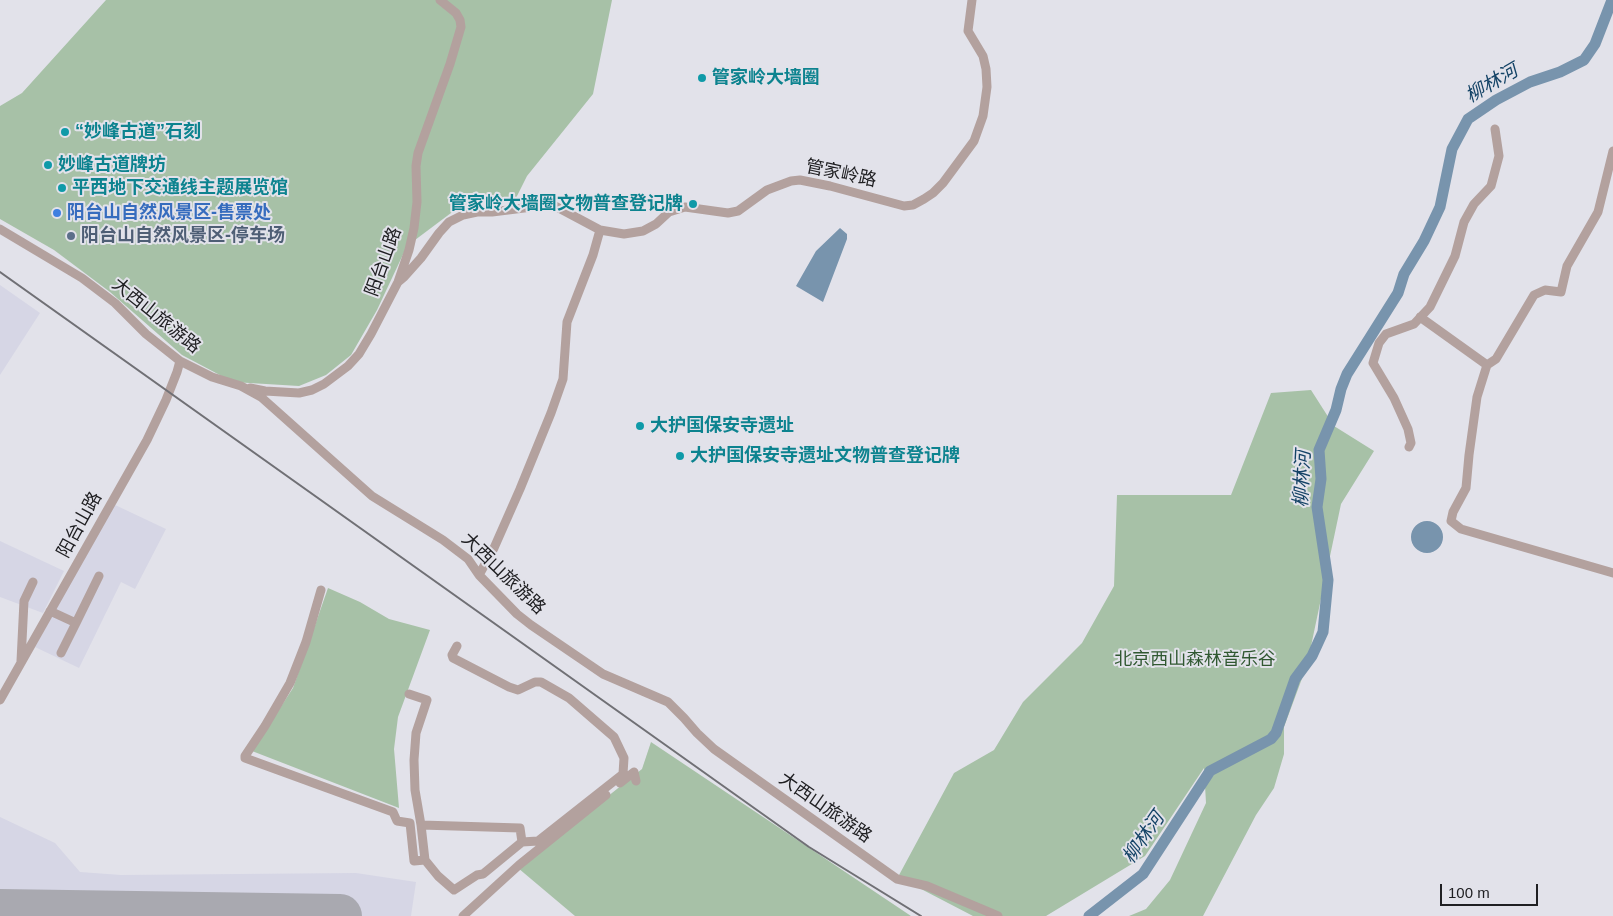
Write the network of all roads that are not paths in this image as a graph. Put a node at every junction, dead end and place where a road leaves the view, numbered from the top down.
1 (440, 0) edge
2 (972, 0) edge
3 (1495, 129) dead end
4 (1613, 151) edge
5 (0, 229) edge
6 (600, 230) junction
7 (398, 282) junction
8 (1420, 317) junction
9 (180, 361) junction
10 (1487, 366) junction
11 (241, 386) junction
12 (286, 393) junction
13 (276, 412) junction
14 (1409, 447) dead end
15 (1613, 573) edge
16 (479, 575) junction
17 (99, 576) dead end
18 (33, 582) dead end
19 (321, 590) dead end
20 (50, 611) junction
21 (76, 623) junction
22 (456, 646) dead end
23 (61, 653) dead end
24 (20, 664) junction
25 (408, 694) dead end
26 (0, 700) edge
27 (636, 781) dead end
28 (421, 825) junction
29 (522, 842) junction
30 (425, 860) junction
31 (463, 916) edge
32 (998, 916) edge

1 - 7 street, 阳台山路
2 - 6 street, 管家岭路
3 - 8 street
4 - 10 street
5 - 9 street, 大西山旅游路
6 - 7 street, 管家岭路
6 - 16 street
7 - 12 street, 阳台山路
8 - 10 street
8 - 14 street
9 - 11 street, 大西山旅游路
9 - 20 street, 阳台山路
10 - 15 street
11 - 12 street, 阳台山路
11 - 13 street, 大西山旅游路
12 - 13 street
13 - 16 street, 大西山旅游路
16 - 32 street, 大西山旅游路
17 - 21 street
18 - 24 street
19 - 30 street
20 - 21 street
20 - 24 street, 阳台山路
21 - 23 street
22 - 29 street
24 - 26 street, 阳台山路
25 - 28 street
27 - 31 street
28 - 29 street
28 - 30 street
29 - 30 street

